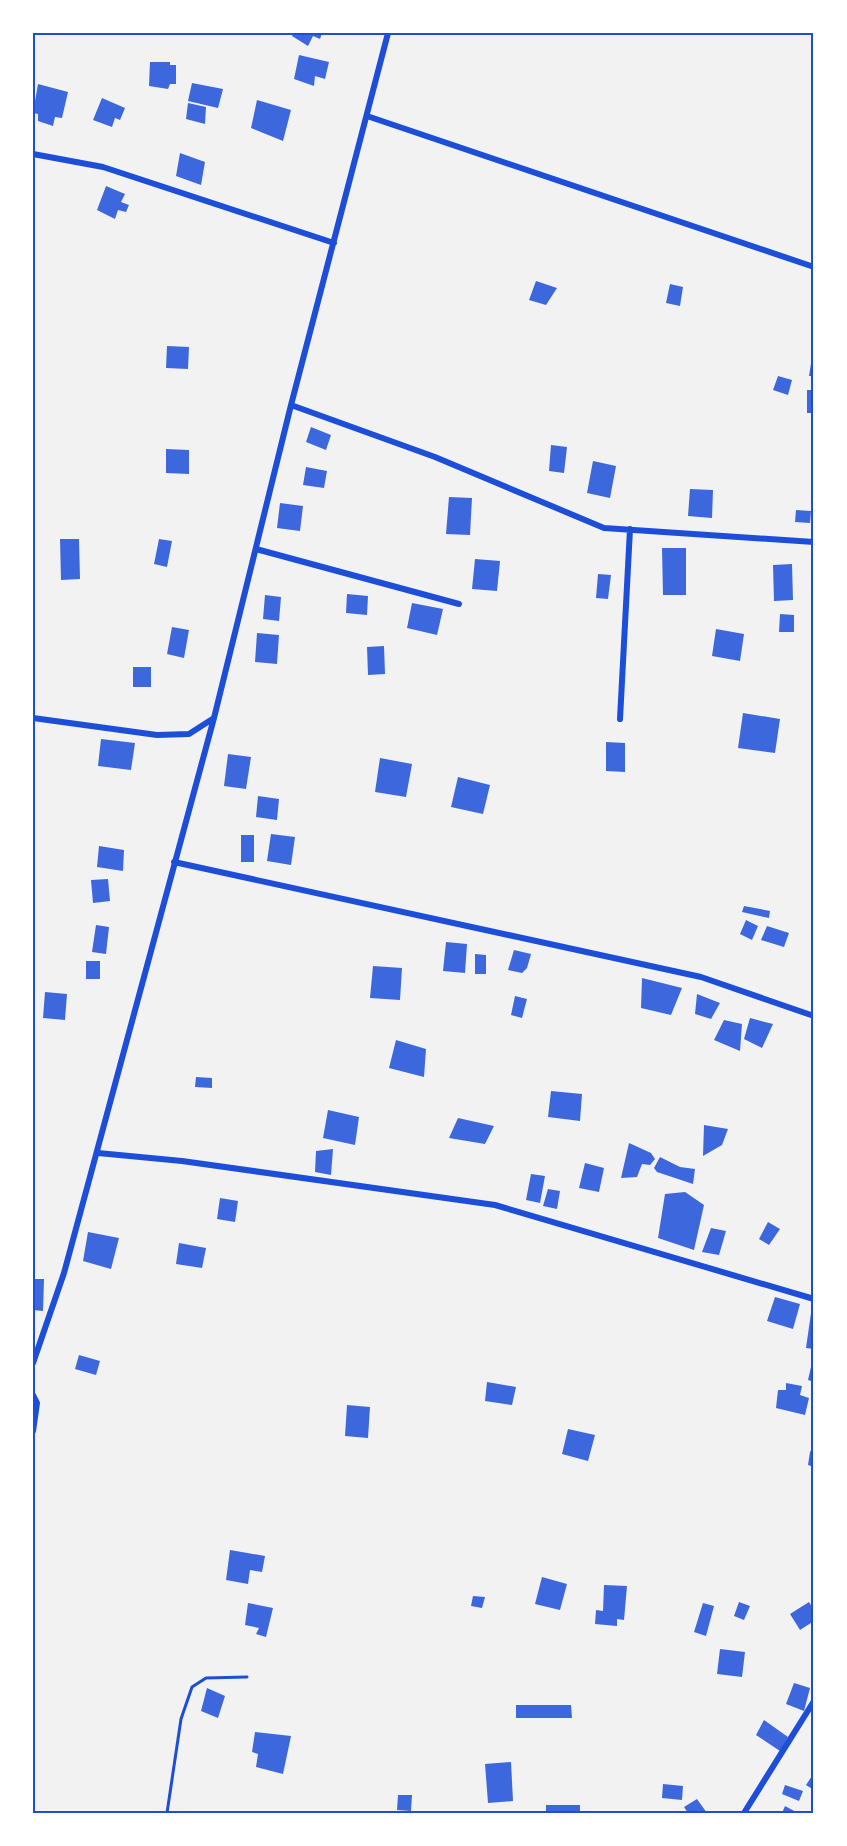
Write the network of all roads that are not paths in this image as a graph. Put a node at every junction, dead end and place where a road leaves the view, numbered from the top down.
1 (388, 33) edge
2 (366, 116) junction
3 (33, 154) edge
4 (334, 243) junction
5 (814, 267) edge
6 (291, 405) junction
7 (630, 529) junction
8 (814, 542) edge
9 (256, 549) junction
10 (459, 604) dead end
11 (33, 718) edge
12 (214, 718) junction
13 (620, 719) dead end
14 (174, 862) junction
15 (814, 1016) edge
16 (98, 1153) junction
17 (814, 1299) edge
18 (33, 1363) edge
19 (33, 1395) edge
20 (33, 1431) edge
21 (814, 1701) edge
22 (744, 1813) edge

1 - 2 street
2 - 4 street
2 - 5 street
3 - 4 street
4 - 6 street
6 - 7 street
6 - 9 street
7 - 8 street
7 - 13 street
9 - 10 street
9 - 12 street
11 - 12 street
12 - 14 street
14 - 15 street
14 - 16 street
16 - 17 street
16 - 18 street
19 - 20 street
21 - 22 street

